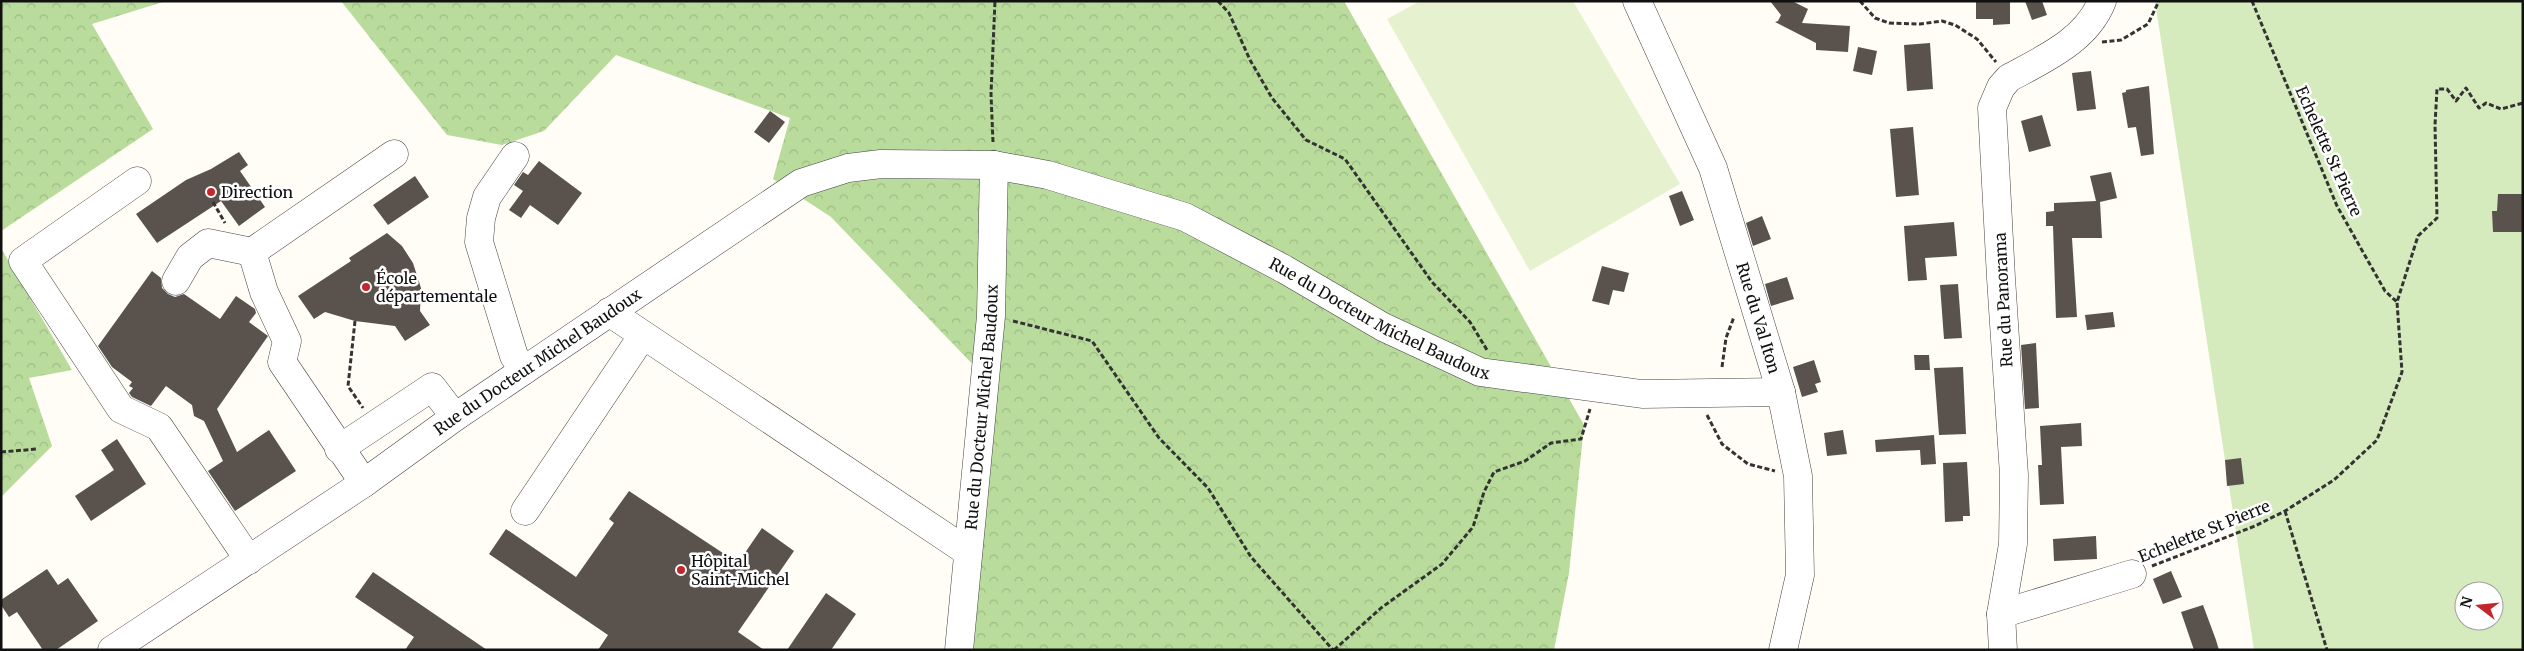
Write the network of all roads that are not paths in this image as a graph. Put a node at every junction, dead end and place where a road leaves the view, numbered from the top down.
1 (1637, 1) edge
2 (2102, 1) edge
3 (394, 154) dead end
4 (515, 156) dead end
5 (994, 166) junction
6 (137, 181) dead end
7 (252, 252) junction
8 (176, 281) dead end
9 (609, 312) junction
10 (643, 335) junction
11 (524, 370) junction
12 (1782, 392) junction
13 (454, 417) junction
14 (339, 449) junction
15 (364, 483) junction
16 (525, 511) dead end
17 (968, 552) junction
18 (249, 560) junction
19 (2132, 574) road end
20 (2001, 614) junction
21 (112, 650) edge
22 (959, 650) edge
23 (1783, 650) edge
24 (2004, 650) edge

1 - 12 street, Rue du Val Iton
2 - 20 street, Rue du Panorama
3 - 7 street
4 - 11 street
5 - 9 street, Rue du Docteur Michel Baudoux
5 - 12 street, Rue du Docteur Michel Baudoux
5 - 17 street, Rue du Docteur Michel Baudoux
6 - 18 street
7 - 8 street
7 - 14 street
9 - 10 street
9 - 11 street, Rue du Docteur Michel Baudoux
10 - 16 street
10 - 17 street
11 - 13 street, Rue du Docteur Michel Baudoux
12 - 23 street, Rue du Val Iton
13 - 14 street
13 - 15 street, Rue du Docteur Michel Baudoux
14 - 15 street
15 - 18 street, Rue du Docteur Michel Baudoux
17 - 22 street, Rue du Docteur Michel Baudoux
18 - 21 street, Rue du Docteur Michel Baudoux
19 - 20 street
20 - 24 street, Rue du Panorama

